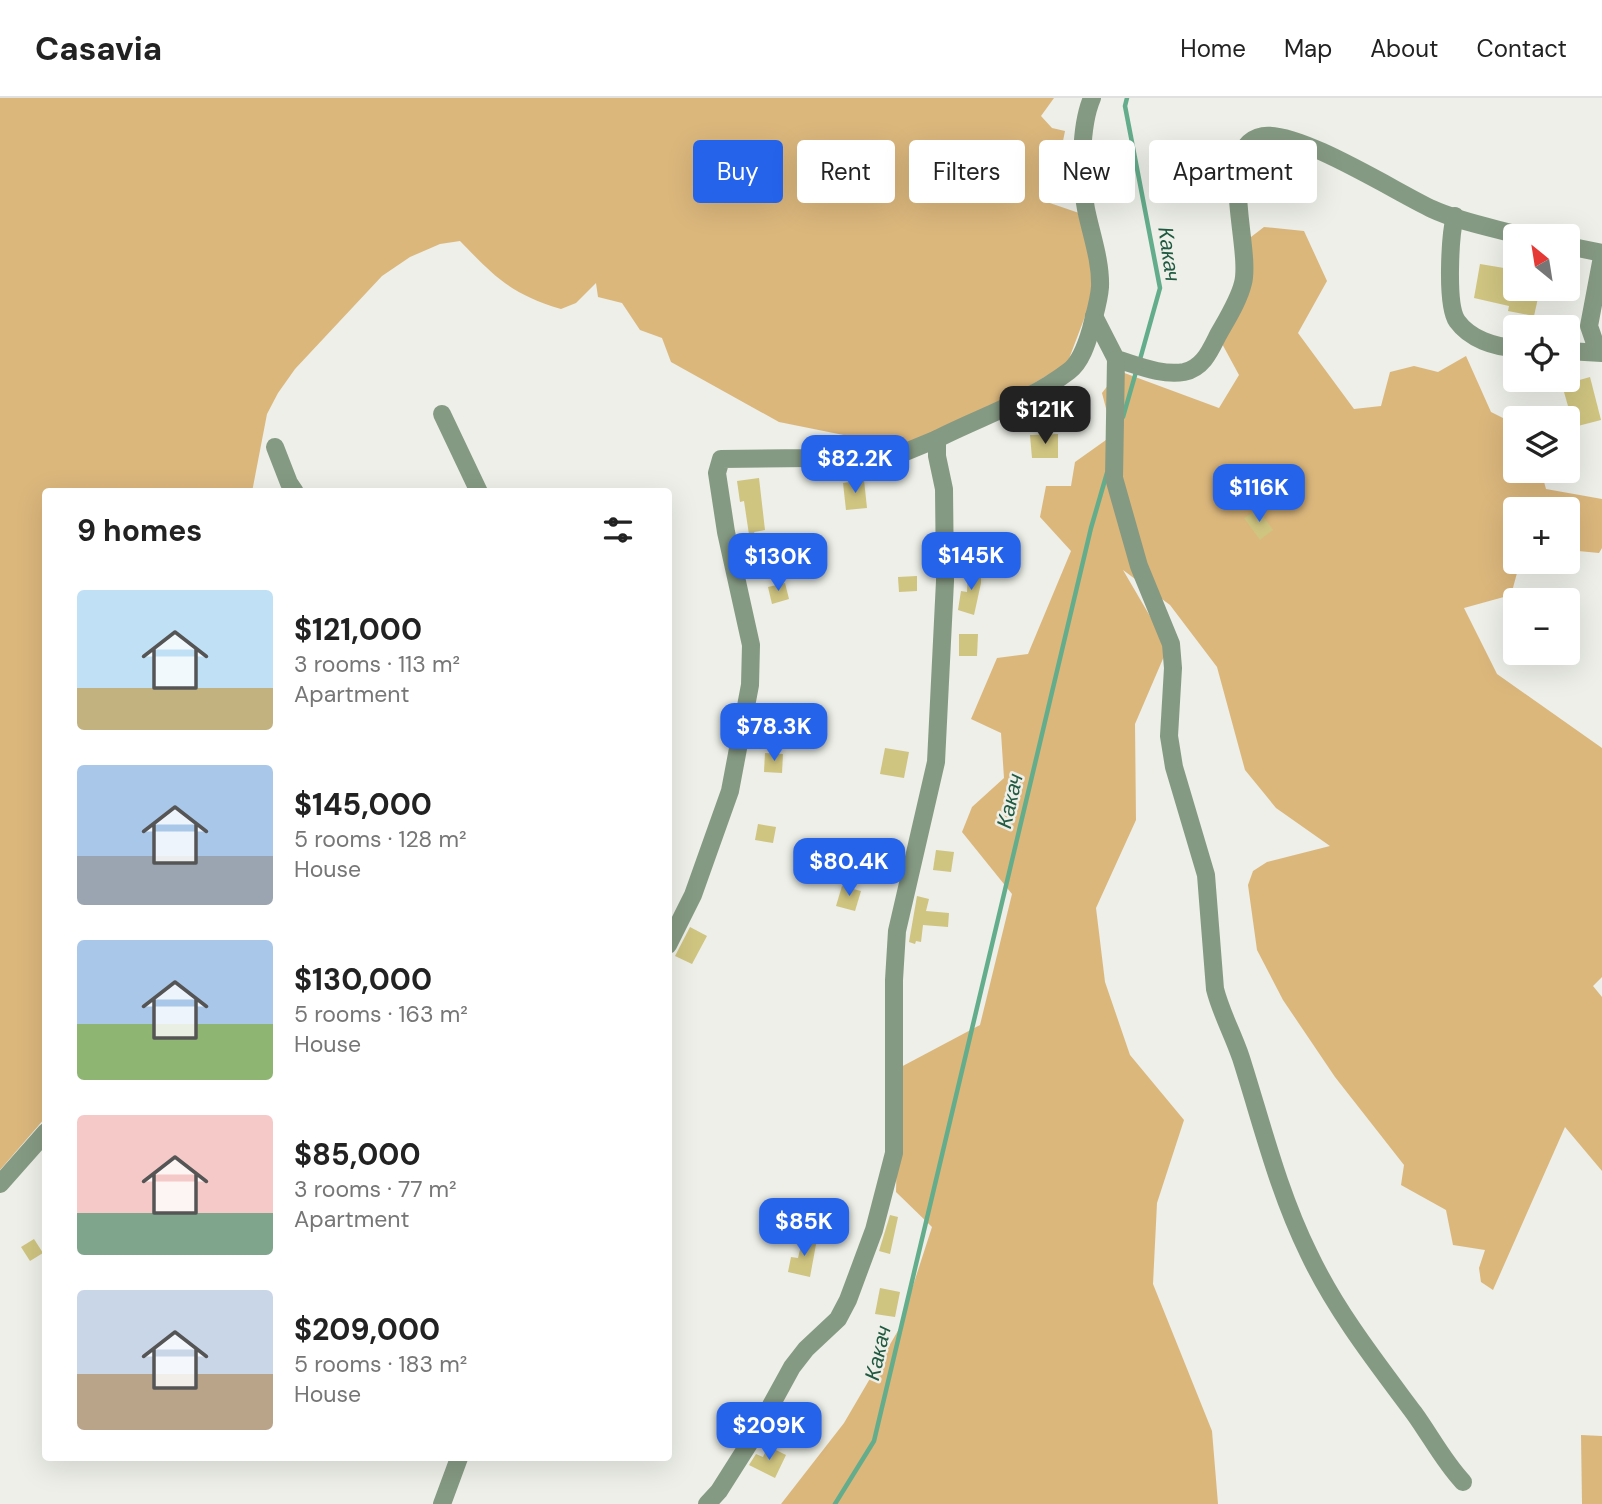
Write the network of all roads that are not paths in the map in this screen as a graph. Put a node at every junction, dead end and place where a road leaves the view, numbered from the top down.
1 (1093, 98) edge
2 (1455, 216) junction
3 (1503, 230) edge
4 (1580, 249) edge
5 (1602, 255) edge
6 (1094, 316) junction
7 (1503, 345) edge
8 (1580, 351) edge
9 (1600, 352) edge
10 (1123, 361) junction
11 (442, 414) dead end
12 (937, 439) junction
13 (275, 447) dead end
14 (292, 488) edge
15 (477, 488) edge
16 (672, 937) edge
17 (42, 1137) edge
18 (0, 1184) edge
19 (458, 1461) edge
20 (1464, 1482) dead end
21 (442, 1504) edge
22 (707, 1504) edge

1 - 6 street
2 - 3 street
2 - 7 street
2 - 10 street
4 - 5 street
5 - 9 street
6 - 10 street
6 - 12 street
8 - 9 street
10 - 20 street
11 - 15 street
12 - 16 street
12 - 22 street
13 - 14 street
17 - 18 street
19 - 21 street

